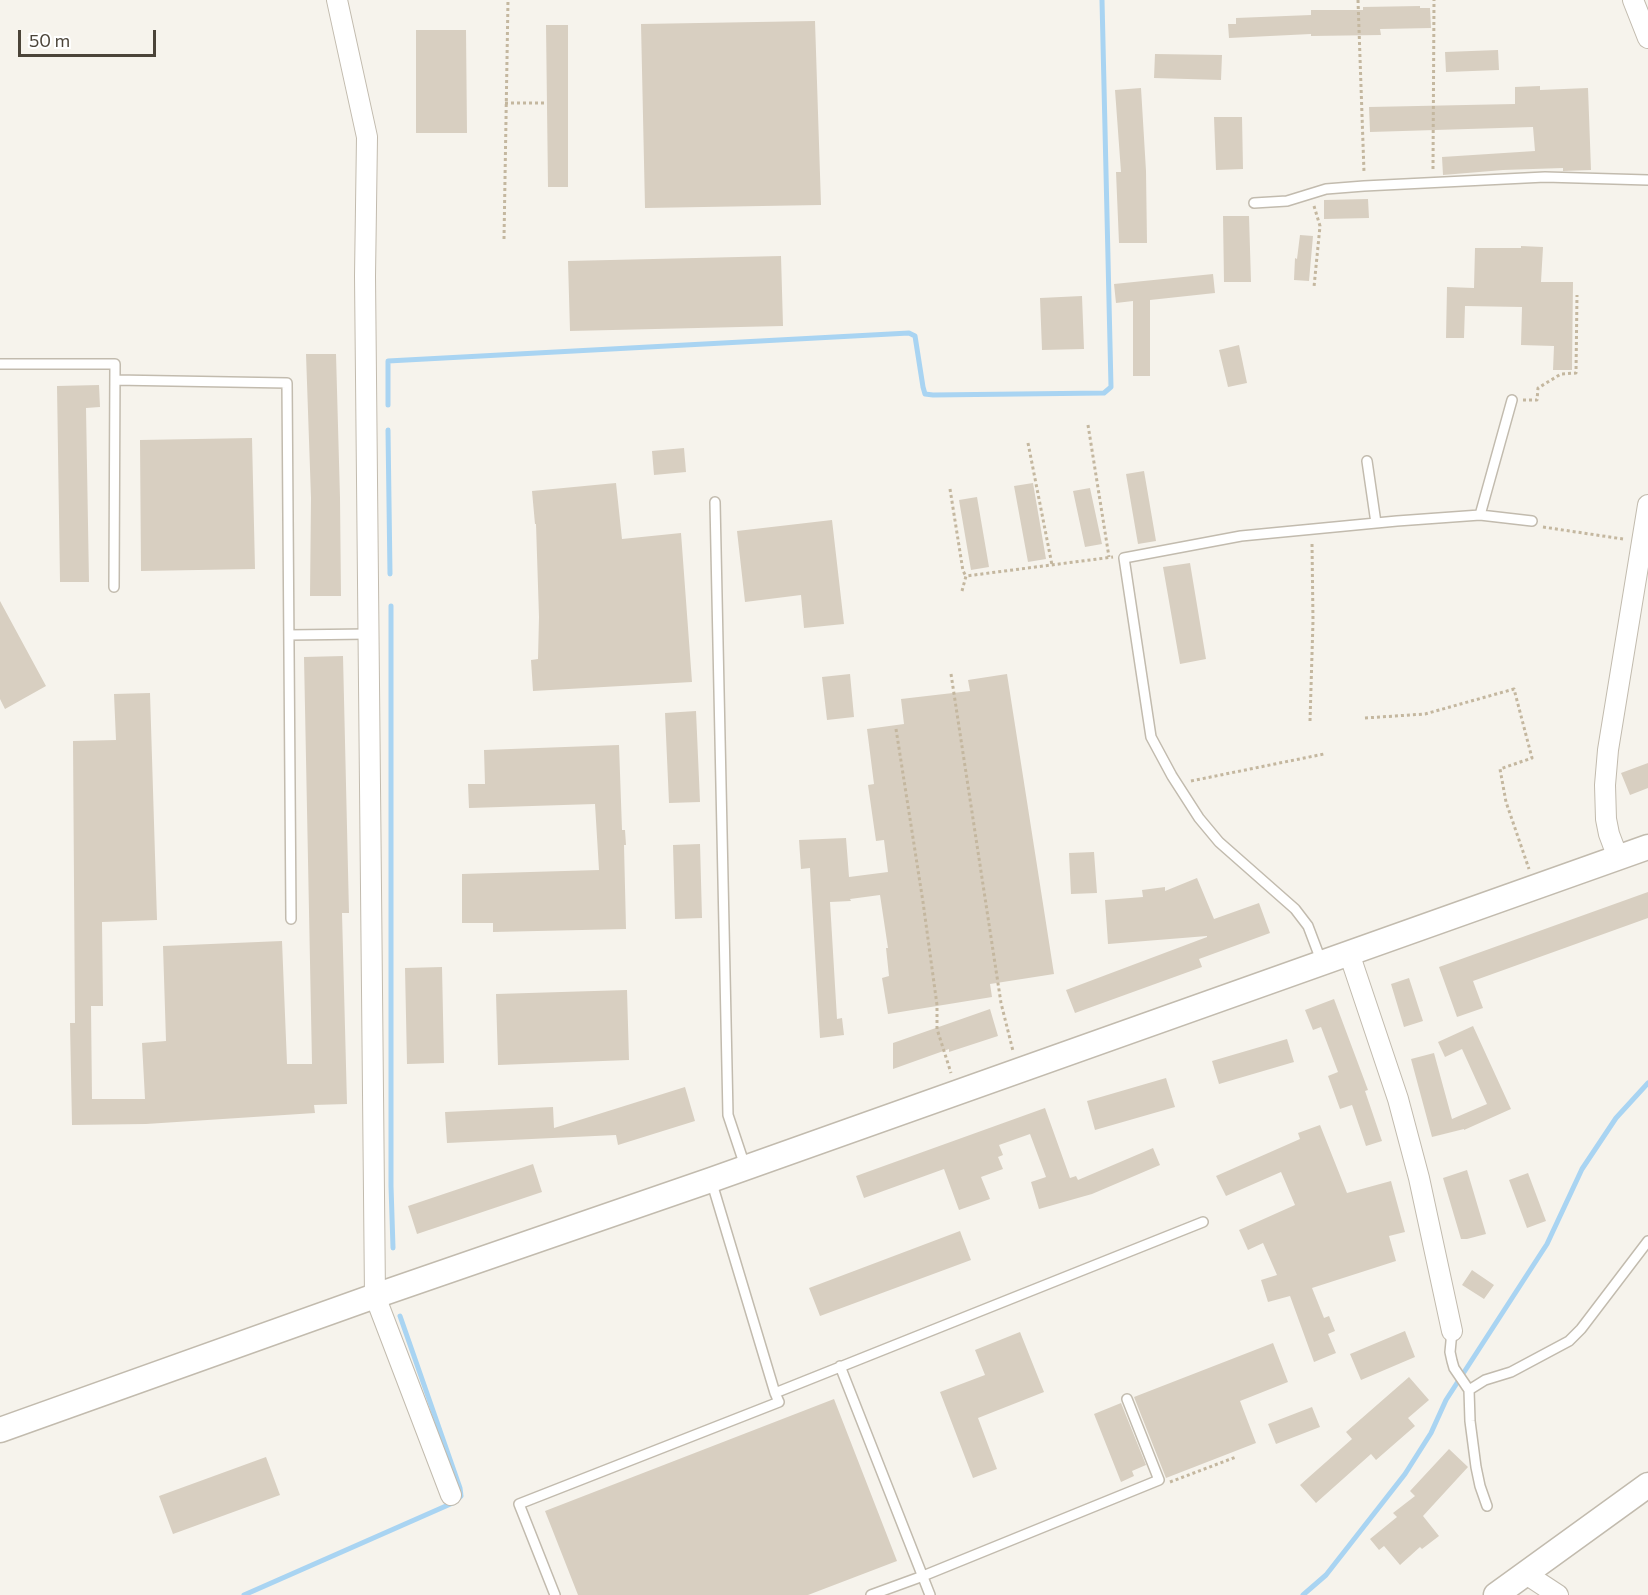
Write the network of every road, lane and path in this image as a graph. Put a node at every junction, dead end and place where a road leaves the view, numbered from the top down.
1 (337, 0) edge
2 (508, 0) edge
3 (1358, 0) edge
4 (1434, 0) edge
5 (1633, 0) edge
6 (1648, 38) edge
7 (547, 103) dead end
8 (505, 104) junction
9 (1648, 180) edge
10 (1433, 183) junction
11 (1364, 186) junction
12 (1310, 194) junction
13 (1254, 204) dead end
14 (504, 239) dead end
15 (1314, 287) dead end
16 (1577, 295) dead end
17 (0, 364) edge
18 (115, 380) junction
19 (1512, 400) joint
20 (1088, 425) dead end
21 (1028, 443) dead end
22 (1367, 461) dead end
23 (950, 489) dead end
24 (716, 502) dead end
25 (1648, 505) edge
26 (1480, 515) junction
27 (1532, 521) joint
28 (1376, 523) junction
29 (1312, 530) junction
30 (1641, 543) junction
31 (1109, 557) junction
32 (1124, 558) junction
33 (1052, 565) junction
34 (1643, 568) edge
35 (966, 576) junction
36 (114, 587) dead end
37 (962, 591) dead end
38 (369, 634) junction
39 (289, 635) junction
40 (951, 674) dead end
41 (1365, 718) dead end
42 (1310, 721) dead end
43 (896, 729) dead end
44 (1324, 754) dead end
45 (1177, 784) junction
46 (1648, 847) edge
47 (1618, 858) junction
48 (1535, 888) junction
49 (291, 919) dead end
50 (1349, 953) junction
51 (1322, 963) junction
52 (1018, 1070) junction
53 (957, 1092) junction
54 (746, 1166) junction
55 (711, 1180) junction
56 (1203, 1222) dead end
57 (1648, 1241) edge
58 (375, 1296) junction
59 (1452, 1331) joint
60 (840, 1366) junction
61 (1469, 1390) junction
62 (774, 1393) junction
63 (1126, 1399) dead end
64 (0, 1430) edge
65 (1236, 1457) dead end
66 (1159, 1480) junction
67 (1648, 1485) edge
68 (451, 1495) dead end
69 (1487, 1506) dead end
70 (1526, 1574) junction
71 (923, 1576) junction
72 (555, 1595) edge
73 (871, 1595) edge
74 (930, 1595) edge
75 (1496, 1595) edge
76 (1558, 1595) edge

1 - 38 street
2 - 8 path
3 - 11 path
4 - 10 path
5 - 6 street
7 - 8 path
8 - 14 path
9 - 10 lane
10 - 11 lane
11 - 12 lane
12 - 13 lane
12 - 15 path
16 - 19 path
17 - 18 lane
18 - 36 lane
18 - 39 lane
19 - 26 lane
20 - 31 path
21 - 33 path
22 - 28 lane
23 - 35 path
24 - 54 lane
25 - 30 street
26 - 27 lane
26 - 28 lane
27 - 30 path
28 - 29 lane
29 - 32 lane
29 - 42 path
30 - 34 street
31 - 32 path
31 - 33 path
32 - 45 lane
33 - 35 path
34 - 47 street
35 - 37 path
38 - 39 lane
38 - 58 street
39 - 49 lane
40 - 52 path
41 - 48 path
43 - 53 path
44 - 45 path
45 - 51 lane
46 - 47 street
47 - 48 street
48 - 50 street
50 - 51 street
50 - 59 street
51 - 52 street
52 - 53 street
53 - 54 street
54 - 55 street
55 - 58 street
55 - 62 lane
56 - 60 lane
57 - 61 lane
58 - 64 street
58 - 68 street
59 - 61 lane
60 - 62 lane
60 - 71 lane
61 - 69 lane
62 - 72 lane
63 - 66 lane
65 - 66 path
66 - 71 lane
67 - 70 street
70 - 75 street
70 - 76 street
71 - 73 lane
71 - 74 lane

